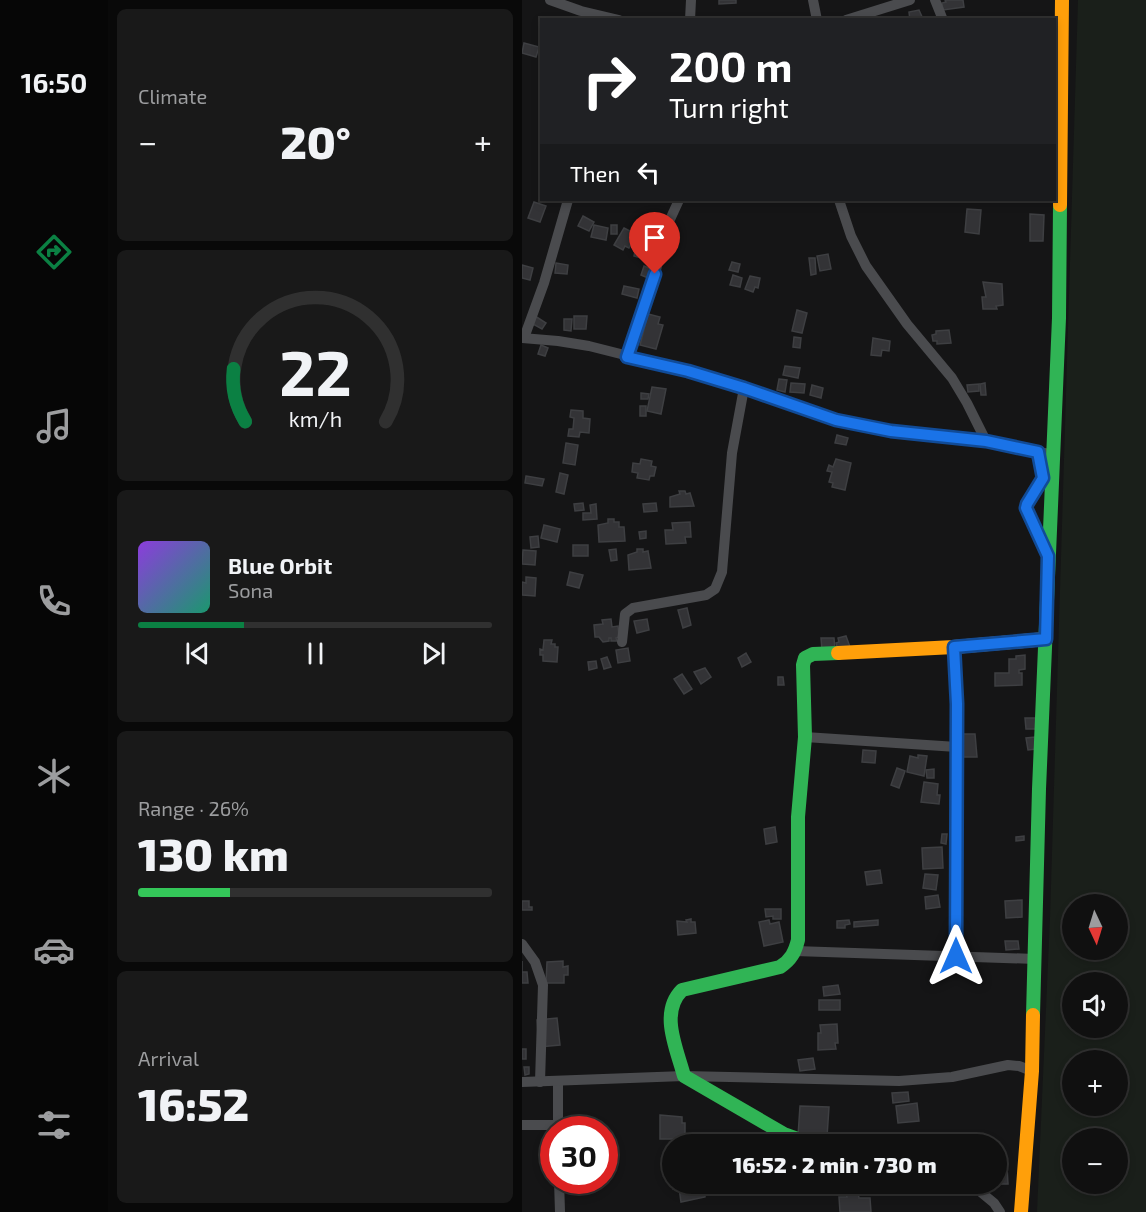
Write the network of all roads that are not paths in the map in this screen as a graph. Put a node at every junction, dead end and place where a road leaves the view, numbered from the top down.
1 (691, 0) edge
2 (813, 0) edge
3 (910, 0) edge
4 (935, 0) edge
5 (1062, 0) edge
6 (555, 1) edge
7 (612, 18) edge
8 (690, 18) edge
9 (817, 18) edge
10 (852, 18) edge
11 (942, 18) edge
12 (568, 201) edge
13 (678, 201) edge
14 (839, 201) edge
15 (523, 338) edge
16 (627, 357) junction
17 (744, 388) junction
18 (986, 441) junction
19 (1038, 452) junction
20 (1054, 455) junction
21 (1048, 556) junction
22 (1046, 639) junction
23 (622, 642) dead end
24 (954, 647) junction
25 (805, 737) junction
26 (957, 747) junction
27 (522, 944) edge
28 (795, 951) junction
29 (956, 956) junction
30 (1035, 959) junction
31 (1032, 1071) junction
32 (684, 1076) junction
33 (558, 1081) junction
34 (522, 1082) edge
35 (540, 1082) junction
36 (558, 1116) edge
37 (522, 1125) edge
38 (540, 1126) edge
39 (784, 1134) edge
40 (559, 1194) edge
41 (983, 1194) edge
42 (560, 1212) edge
43 (1000, 1212) edge
44 (1022, 1212) edge

1 - 8 street
2 - 9 street
3 - 10 street
4 - 11 street
5 - 20 street
6 - 7 street
12 - 15 street
13 - 16 street
14 - 18 street
15 - 16 street
16 - 17 street
17 - 18 street
17 - 23 street
18 - 19 street
19 - 20 street
19 - 21 street
20 - 21 street
21 - 22 street
22 - 24 street
22 - 30 street
24 - 25 street
24 - 26 street
25 - 26 street
25 - 28 street
26 - 29 street
27 - 35 street
28 - 29 street
28 - 32 street
29 - 30 street
30 - 31 street
31 - 32 street
31 - 44 street
32 - 33 street
32 - 39 street
33 - 35 street
33 - 36 street
34 - 35 street
37 - 38 street
40 - 42 street
41 - 43 street

